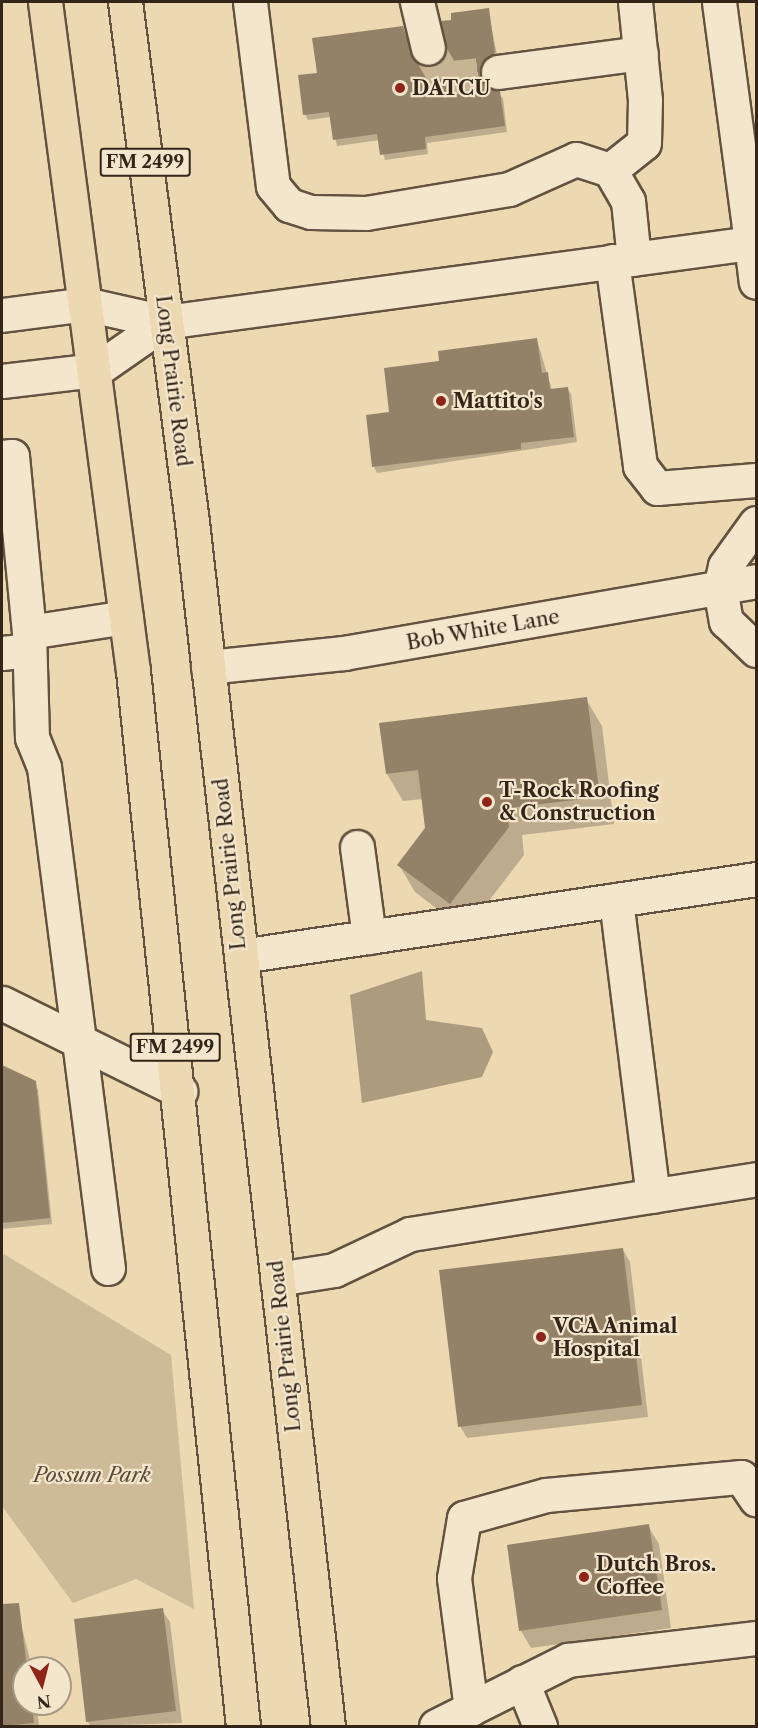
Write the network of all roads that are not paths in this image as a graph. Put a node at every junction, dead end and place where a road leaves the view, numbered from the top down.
1 (45, 2) edge
2 (125, 2) edge
3 (250, 2) edge
4 (417, 2) edge
5 (634, 2) edge
6 (719, 2) edge
7 (428, 48) tunnel mouth
8 (641, 53) junction
9 (498, 72) tunnel mouth
10 (610, 170) junction
11 (754, 242) edge
12 (623, 260) junction
13 (756, 282) edge
14 (85, 304) junction
15 (2, 315) edge
16 (165, 322) junction
17 (96, 369) junction
18 (2, 381) edge
19 (2, 457) edge
20 (756, 480) edge
21 (756, 523) edge
22 (756, 581) edge
23 (720, 588) junction
24 (126, 617) junction
25 (20, 645) edge
26 (756, 650) edge
27 (208, 667) junction
28 (357, 847) dead end
29 (756, 879) edge
30 (616, 900) junction
31 (369, 937) junction
32 (241, 956) junction
33 (2, 1003) edge
34 (81, 1041) junction
35 (180, 1091) junction
36 (756, 1179) edge
37 (653, 1196) junction
38 (108, 1268) dead end
39 (277, 1279) junction
40 (756, 1499) edge
41 (756, 1638) edge
42 (522, 1682) junction
43 (471, 1709) junction
44 (243, 1726) edge
45 (328, 1726) edge
46 (436, 1726) edge
47 (540, 1726) edge

1 - 14 main road, FM 2499
2 - 16 main road, Long Prairie Road / FM 2499
3 - 10 street
4 - 7 street
5 - 8 street
6 - 11 street
8 - 9 street
8 - 10 street
10 - 12 street
11 - 12 street
11 - 13 street
12 - 16 street
12 - 20 street
14 - 15 street
14 - 16 street
14 - 17 main road, FM 2499
16 - 17 street
16 - 27 main road, Long Prairie Road / FM 2499
17 - 18 street
17 - 24 main road, FM 2499
19 - 25 street
21 - 23 street
22 - 23 street, Bob White Lane
23 - 26 street
23 - 27 street, Bob White Lane
24 - 25 street
24 - 35 main road, FM 2499
25 - 34 street
27 - 32 main road, Long Prairie Road / FM 2499
28 - 31 street
29 - 30 street
30 - 31 street
30 - 37 street
31 - 32 street
32 - 39 main road, Long Prairie Road / FM 2499
33 - 34 street
34 - 35 street
34 - 38 street
35 - 44 main road, FM 2499
36 - 37 street
37 - 39 street
39 - 45 main road, Long Prairie Road / FM 2499
40 - 43 street
41 - 42 street
42 - 43 street
42 - 47 street
43 - 46 street

